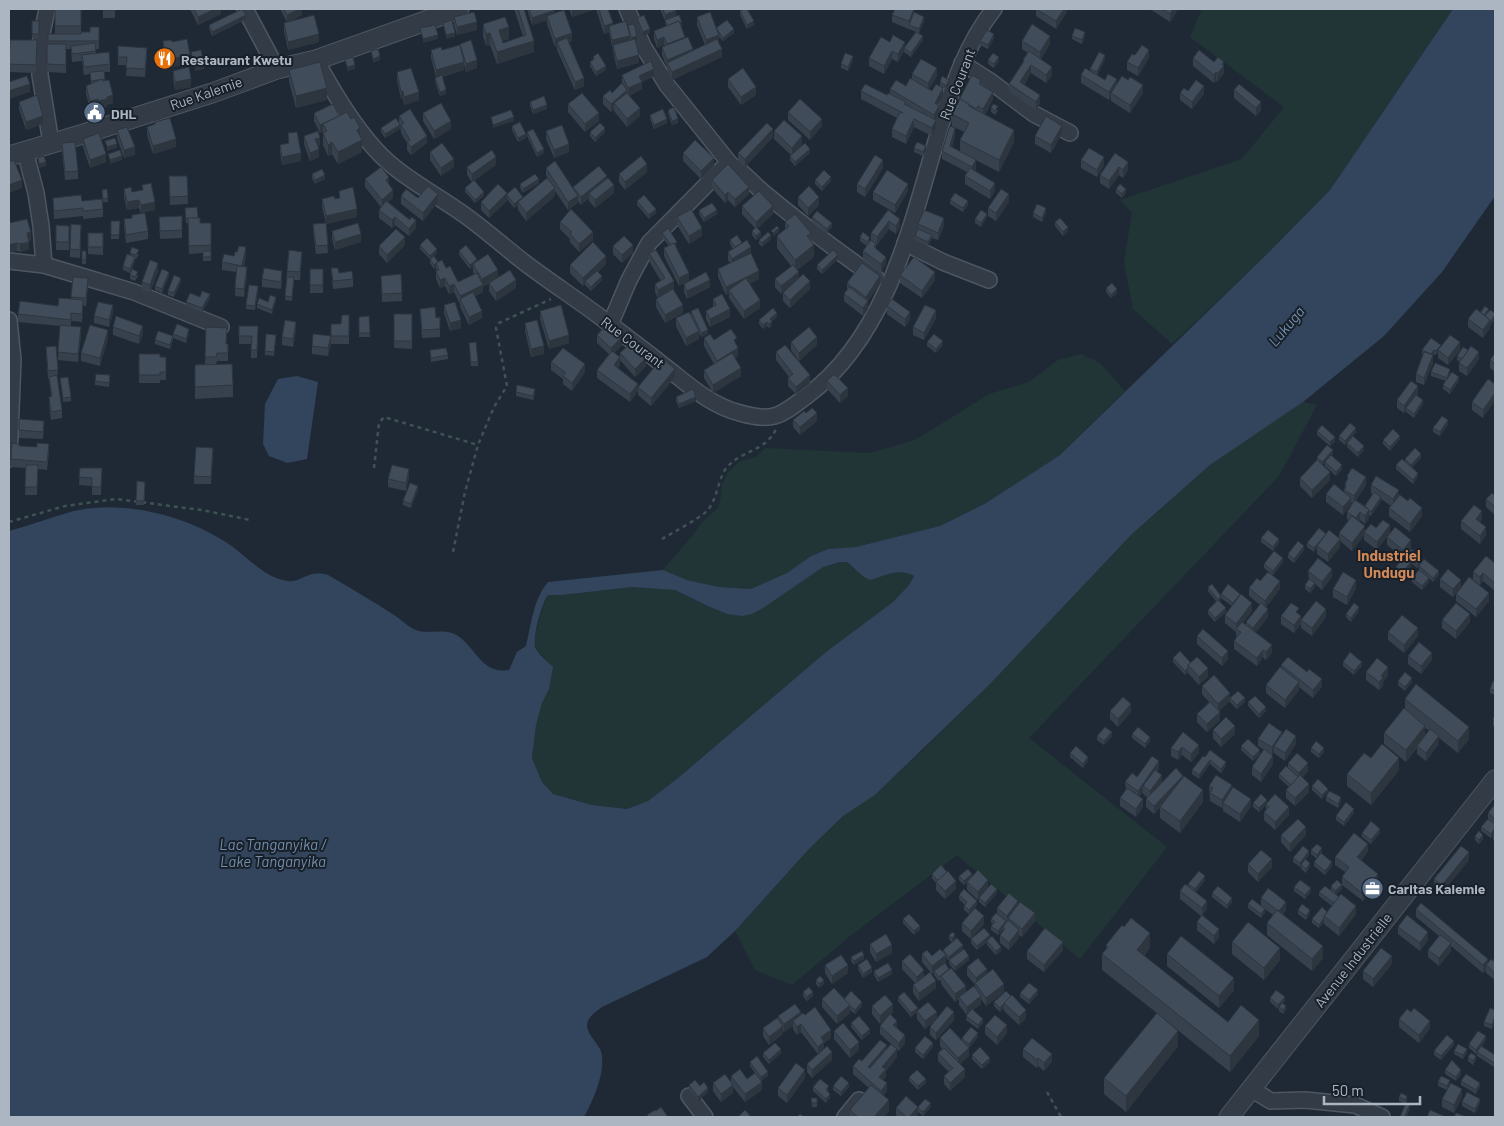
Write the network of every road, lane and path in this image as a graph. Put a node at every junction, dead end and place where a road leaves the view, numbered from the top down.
1 (46, 9) edge
2 (244, 9) edge
3 (459, 9) edge
4 (627, 9) edge
5 (994, 9) edge
6 (316, 60) junction
7 (962, 63) junction
8 (277, 69) junction
9 (1070, 133) dead end
10 (51, 144) junction
11 (17, 153) edge
12 (731, 165) junction
13 (905, 244) junction
14 (9, 261) edge
15 (44, 266) junction
16 (989, 280) dead end
17 (887, 286) junction
18 (566, 292) junction
19 (9, 320) edge
20 (610, 325) junction
21 (221, 327) edge
22 (780, 416) junction
23 (10, 419) edge
24 (478, 445) junction
25 (9, 459) edge
26 (374, 468) dead end
27 (250, 520) dead end
28 (9, 522) edge
29 (662, 539) dead end
30 (453, 552) dead end
31 (1495, 780) edge
32 (1251, 1089) junction
33 (1048, 1092) dead end
34 (689, 1096) dead end
35 (859, 1100) edge
36 (705, 1117) edge
37 (845, 1117) edge
38 (1061, 1117) edge
39 (1229, 1117) edge
40 (1382, 1117) edge

1 - 10 street
2 - 8 street
3 - 6 street, Rue Kalemie
4 - 12 street
5 - 7 street, Rue Courant
6 - 8 street, Rue Kalemie
6 - 18 street, Rue Courant
7 - 9 street
7 - 13 street, Rue Courant
8 - 10 street, Rue Kalemie
10 - 11 street, Rue Kalemie
11 - 15 street
12 - 17 street
12 - 20 street
13 - 16 street
13 - 17 street, Rue Courant
14 - 15 street
15 - 21 street
17 - 22 street, Rue Courant
18 - 20 street, Rue Courant
18 - 24 path
19 - 23 street
20 - 22 street, Rue Courant
22 - 29 path
23 - 25 street
24 - 26 path
24 - 30 path
27 - 28 path
31 - 32 street, Avenue Industrielle
32 - 39 street, Avenue Industrielle
32 - 40 street
33 - 38 path
34 - 36 street
35 - 37 street

